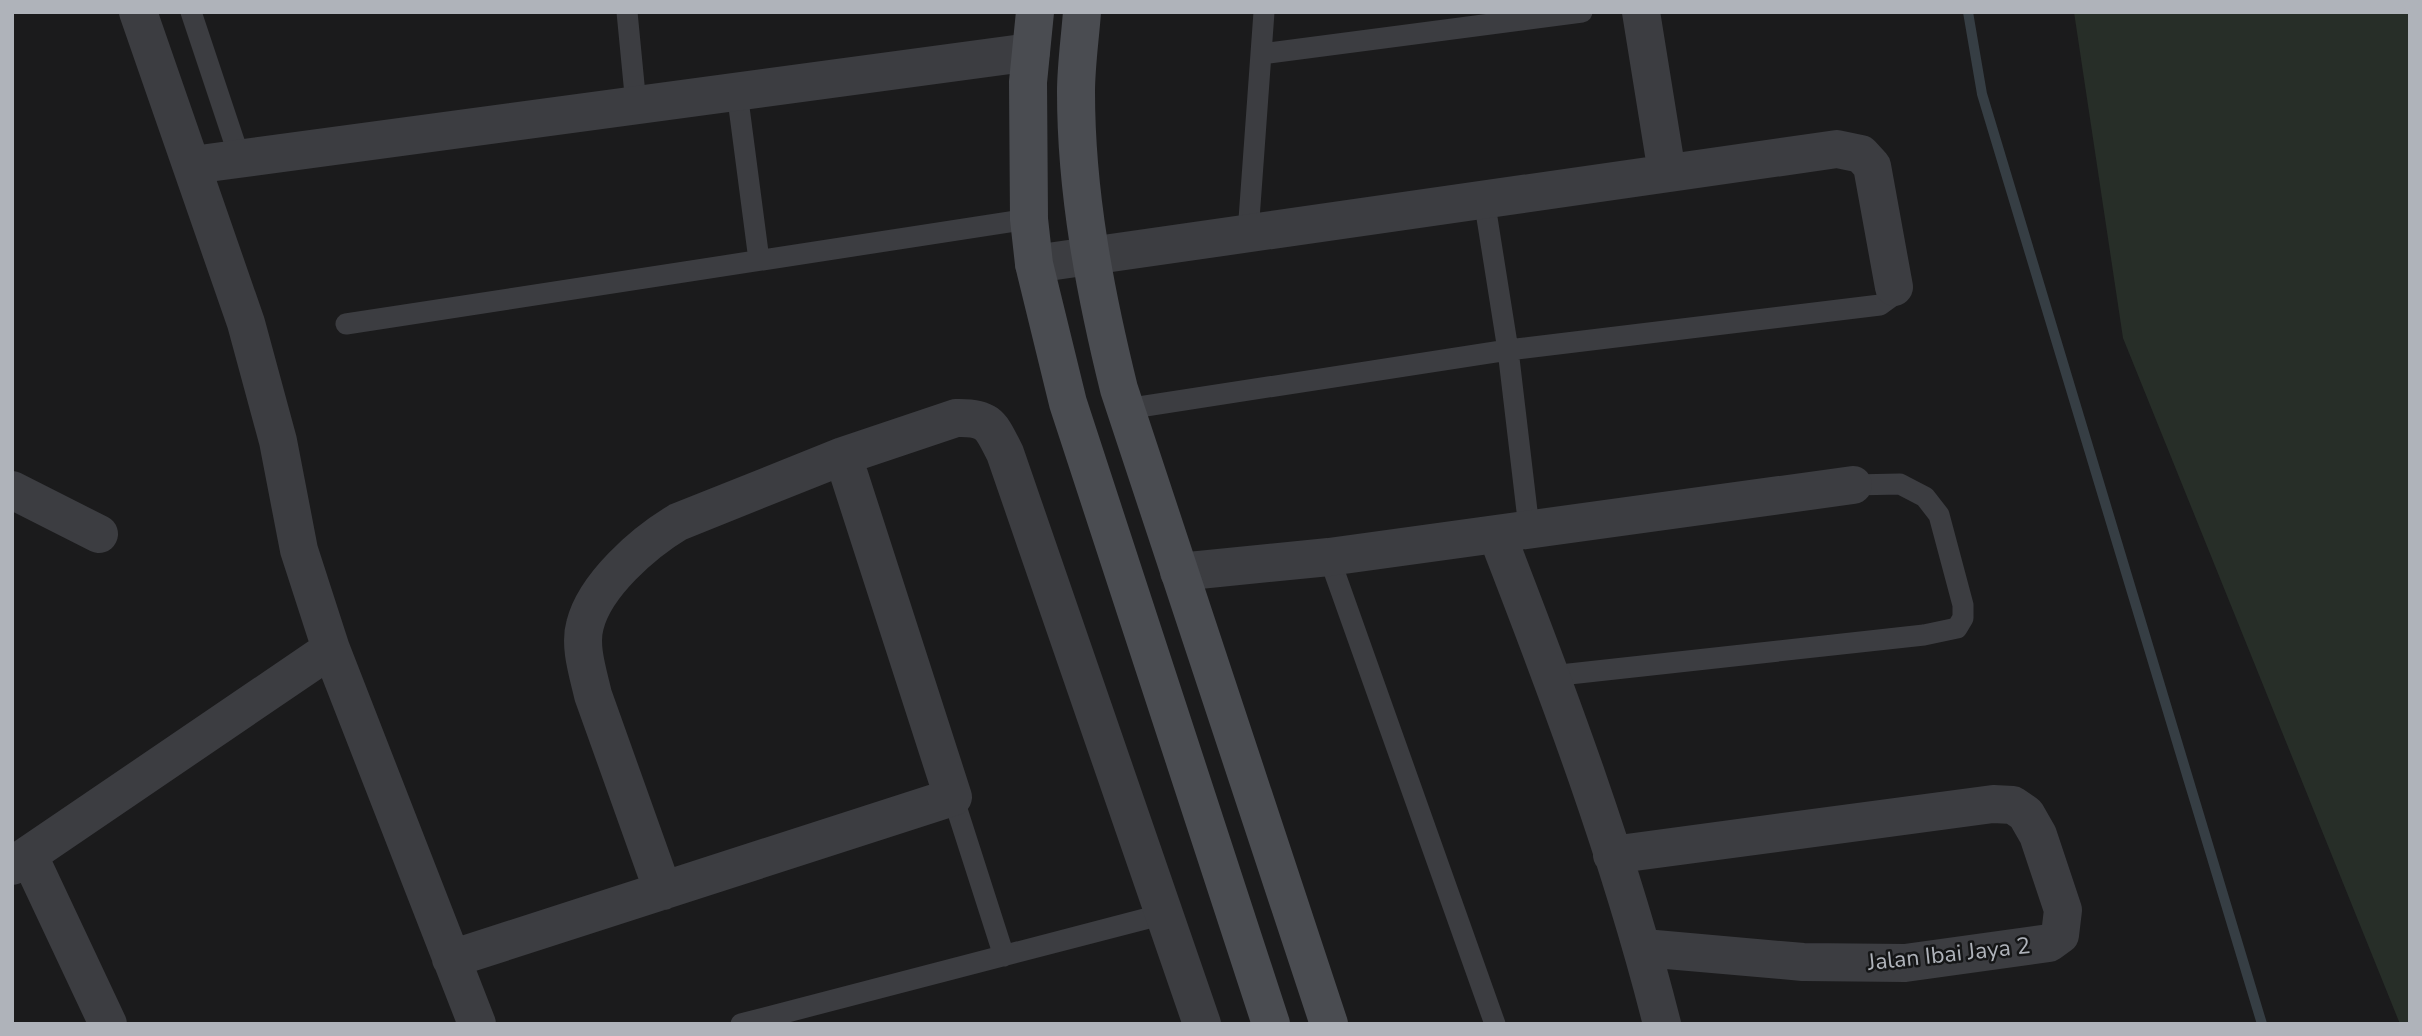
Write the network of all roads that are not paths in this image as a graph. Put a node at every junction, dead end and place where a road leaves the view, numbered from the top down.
1 (138, 12) edge
2 (191, 12) edge
3 (628, 12) edge
4 (1035, 12) edge
5 (1082, 12) edge
6 (1264, 12) edge
7 (1582, 12) edge
8 (1641, 12) edge
9 (1031, 52) junction
10 (1261, 54) junction
11 (737, 92) junction
12 (636, 105) junction
13 (240, 159) junction
14 (193, 165) junction
15 (1667, 173) junction
16 (1484, 200) junction
17 (1029, 219) junction
18 (1248, 233) junction
19 (1091, 255) junction
20 (759, 260) junction
21 (1034, 264) junction
22 (1894, 287) joint
23 (346, 324) dead end
24 (1508, 350) junction
25 (1126, 409) junction
26 (843, 456) junction
27 (1853, 485) joint
28 (12, 490) edge
29 (1513, 532) junction
30 (99, 534) dead end
31 (1329, 557) junction
32 (1180, 572) junction
33 (331, 649) junction
34 (1551, 676) junction
35 (953, 797) junction
36 (1612, 855) junction
37 (21, 861) edge
38 (663, 891) junction
39 (1164, 914) junction
40 (1644, 948) junction
41 (1004, 956) junction
42 (451, 959) junction
43 (1658, 1008) edge
44 (108, 1024) edge
45 (477, 1024) edge
46 (741, 1024) edge
47 (1202, 1024) edge
48 (1271, 1024) edge
49 (1329, 1024) edge
50 (1495, 1024) edge

1 - 14 street
2 - 13 lane
3 - 12 lane
4 - 9 street
5 - 19 street
6 - 10 lane
7 - 10 lane
8 - 15 street
9 - 11 street
9 - 17 street
10 - 18 lane
11 - 12 street
11 - 20 lane
12 - 13 street
13 - 14 street
14 - 33 street
15 - 16 street
15 - 22 street
16 - 18 street
16 - 24 lane
17 - 20 lane
17 - 21 street
18 - 19 street
19 - 21 street
19 - 25 street
20 - 23 lane
21 - 48 street
22 - 24 lane
24 - 25 lane
24 - 29 lane
25 - 32 street
26 - 35 street
26 - 38 street
26 - 39 street
27 - 29 street
27 - 34 lane
28 - 30 street
29 - 31 street
29 - 34 street
31 - 32 street
31 - 50 lane
32 - 49 street
33 - 37 street
33 - 42 street
34 - 36 street
35 - 38 street
35 - 41 lane
36 - 40 street
36 - 40 street, Jalan Ibai Jaya 2
37 - 44 street
38 - 42 street
39 - 41 lane
39 - 47 street
40 - 43 street
41 - 46 lane
42 - 45 street

